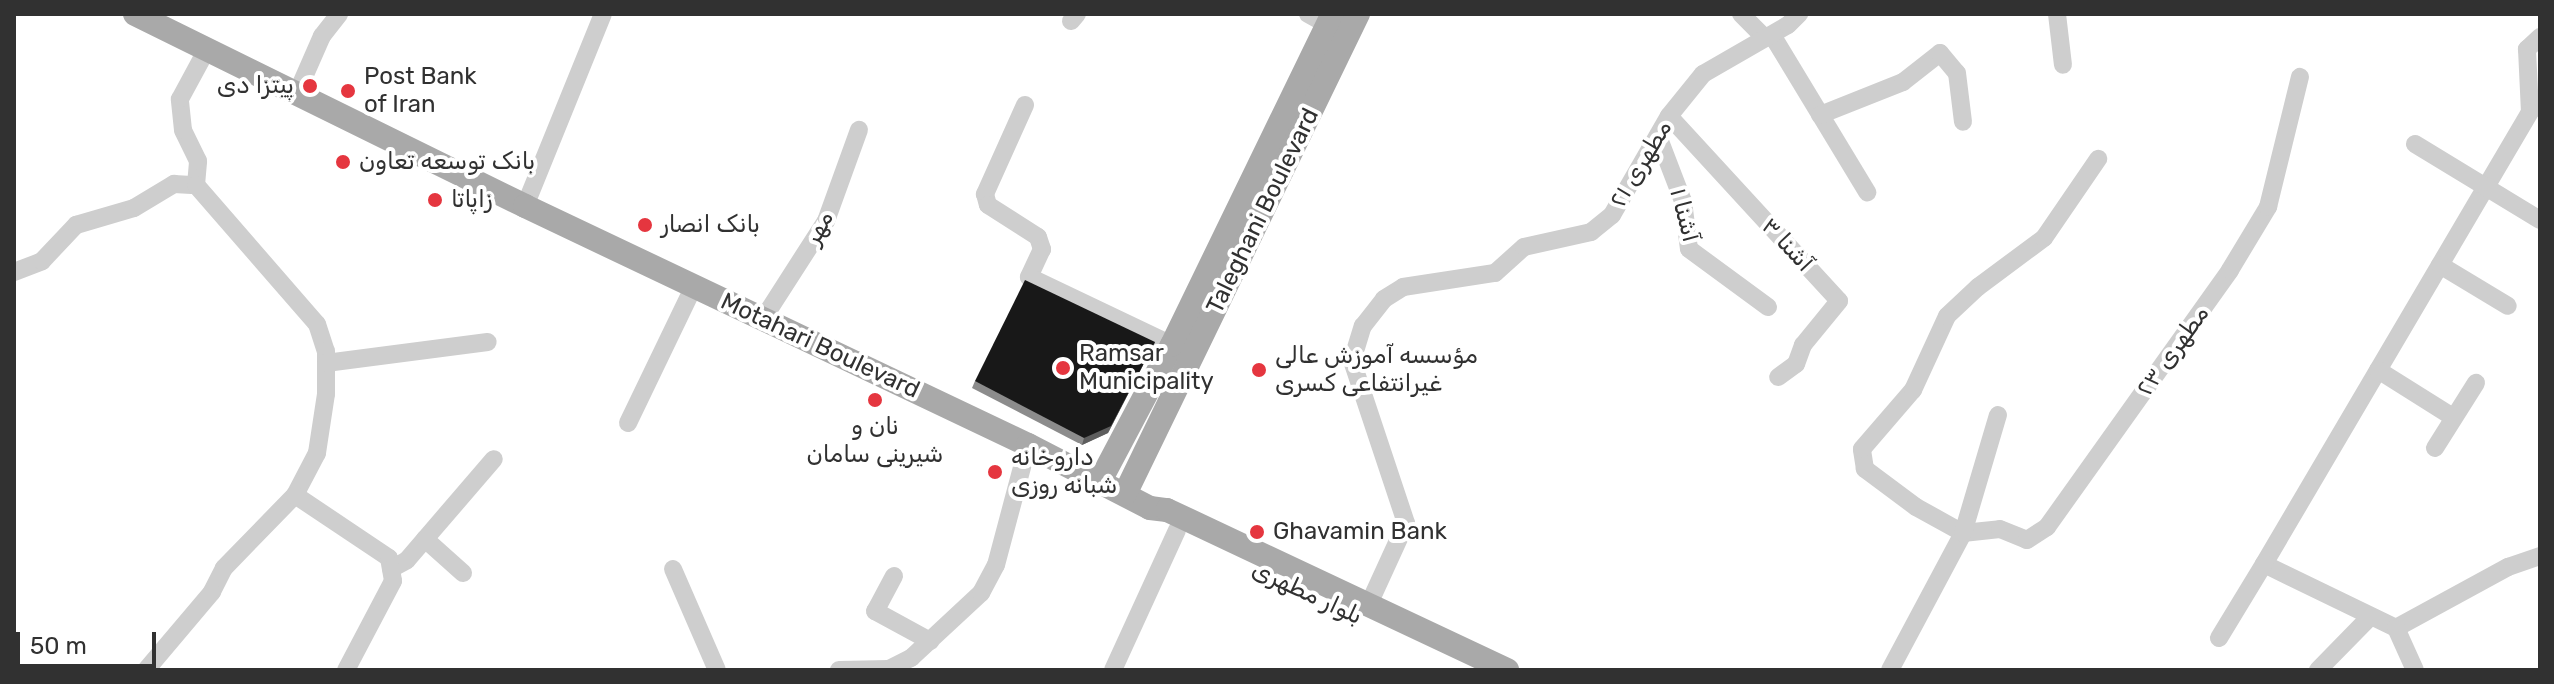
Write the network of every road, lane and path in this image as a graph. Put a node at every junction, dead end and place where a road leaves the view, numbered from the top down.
1 (135, 14) edge
2 (339, 14) edge
3 (603, 14) edge
4 (1358, 14) edge
5 (1741, 14) edge
6 (2057, 14) edge
7 (1323, 18) edge
8 (1781, 28) edge
9 (2540, 37) edge
10 (207, 49) junction
11 (2063, 65) dead end
12 (2300, 77) dead end
13 (297, 93) junction
14 (1025, 105) dead end
15 (1820, 115) junction
16 (1669, 116) junction
17 (1963, 122) dead end
18 (859, 130) dead end
19 (1658, 136) junction
20 (2415, 144) dead end
21 (2098, 159) dead end
22 (196, 185) junction
23 (2486, 188) junction
24 (1867, 192) dead end
25 (525, 206) junction
26 (2540, 220) edge
27 (2440, 265) junction
28 (14, 272) edge
29 (694, 286) junction
30 (2508, 306) dead end
31 (1768, 307) dead end
32 (763, 319) junction
33 (488, 342) dead end
34 (1172, 345) junction
35 (326, 363) junction
36 (2378, 370) junction
37 (1778, 377) dead end
38 (2476, 383) dead end
39 (1998, 415) dead end
40 (2453, 417) junction
41 (628, 423) dead end
42 (1028, 445) junction
43 (2435, 448) dead end
44 (494, 459) dead end
45 (1100, 481) junction
46 (1125, 494) junction
47 (295, 495) junction
48 (1150, 508) junction
49 (1177, 530) junction
50 (1963, 533) junction
51 (425, 539) junction
52 (1240, 552) junction
53 (2540, 556) edge
54 (2264, 564) junction
55 (391, 569) junction
56 (673, 569) dead end
57 (463, 573) dead end
58 (894, 576) dead end
59 (1369, 604) junction
60 (2369, 618) junction
61 (2396, 628) junction
62 (2219, 638) dead end
63 (930, 641) junction
64 (146, 670) edge
65 (346, 670) edge
66 (717, 670) edge
67 (839, 670) edge
68 (1113, 670) edge
69 (1470, 670) edge
70 (1507, 670) edge
71 (1890, 670) edge
72 (2318, 670) edge
73 (2415, 670) edge

1 - 10 main road, Motahari Boulevard
2 - 13 street
3 - 25 street
4 - 46 main road, Taleghani Boulevard
5 - 8 street
6 - 11 street
7 - 34 main road, Taleghani Boulevard
8 - 15 street
8 - 16 street, مطهری ۲۱
9 - 23 street
10 - 13 main road, Motahari Boulevard
10 - 22 street
12 - 50 street, مطهری ۲۳
13 - 25 main road, Motahari Boulevard
14 - 34 street
15 - 17 street
15 - 24 street
16 - 19 street, مطهری ۲۱
16 - 37 street, آشنا ۳
18 - 32 street, مهر
19 - 31 street, آشنا ۱
19 - 59 street, مطهری ۲۱
20 - 23 street
21 - 50 street
22 - 28 street
22 - 35 street
23 - 26 street
23 - 27 street
25 - 29 main road, Motahari Boulevard
27 - 30 street
27 - 36 street
29 - 32 main road, Motahari Boulevard
29 - 41 street
32 - 42 main road, Motahari Boulevard
33 - 35 street
34 - 45 main road, Taleghani Boulevard
35 - 47 street
36 - 40 street
36 - 54 street
38 - 40 street
39 - 50 street
40 - 43 street
42 - 45 main road, Motahari Boulevard
42 - 63 street
44 - 51 street
45 - 46 main road, Motahari Boulevard
46 - 48 main road, Motahari Boulevard
47 - 55 street
47 - 64 street
48 - 49 main road, بلوار مطهری
48 - 52 main road, Motahari Boulevard
49 - 52 main road, بلوار مطهری
49 - 68 street
50 - 71 street
51 - 55 street
51 - 57 street
52 - 59 main road, Motahari Boulevard
52 - 69 main road, بلوار مطهری
53 - 61 street
54 - 60 street
54 - 62 street
55 - 65 street
56 - 66 street
58 - 63 street
59 - 70 main road, Motahari Boulevard
60 - 61 street
60 - 72 street
61 - 73 street
63 - 67 street

